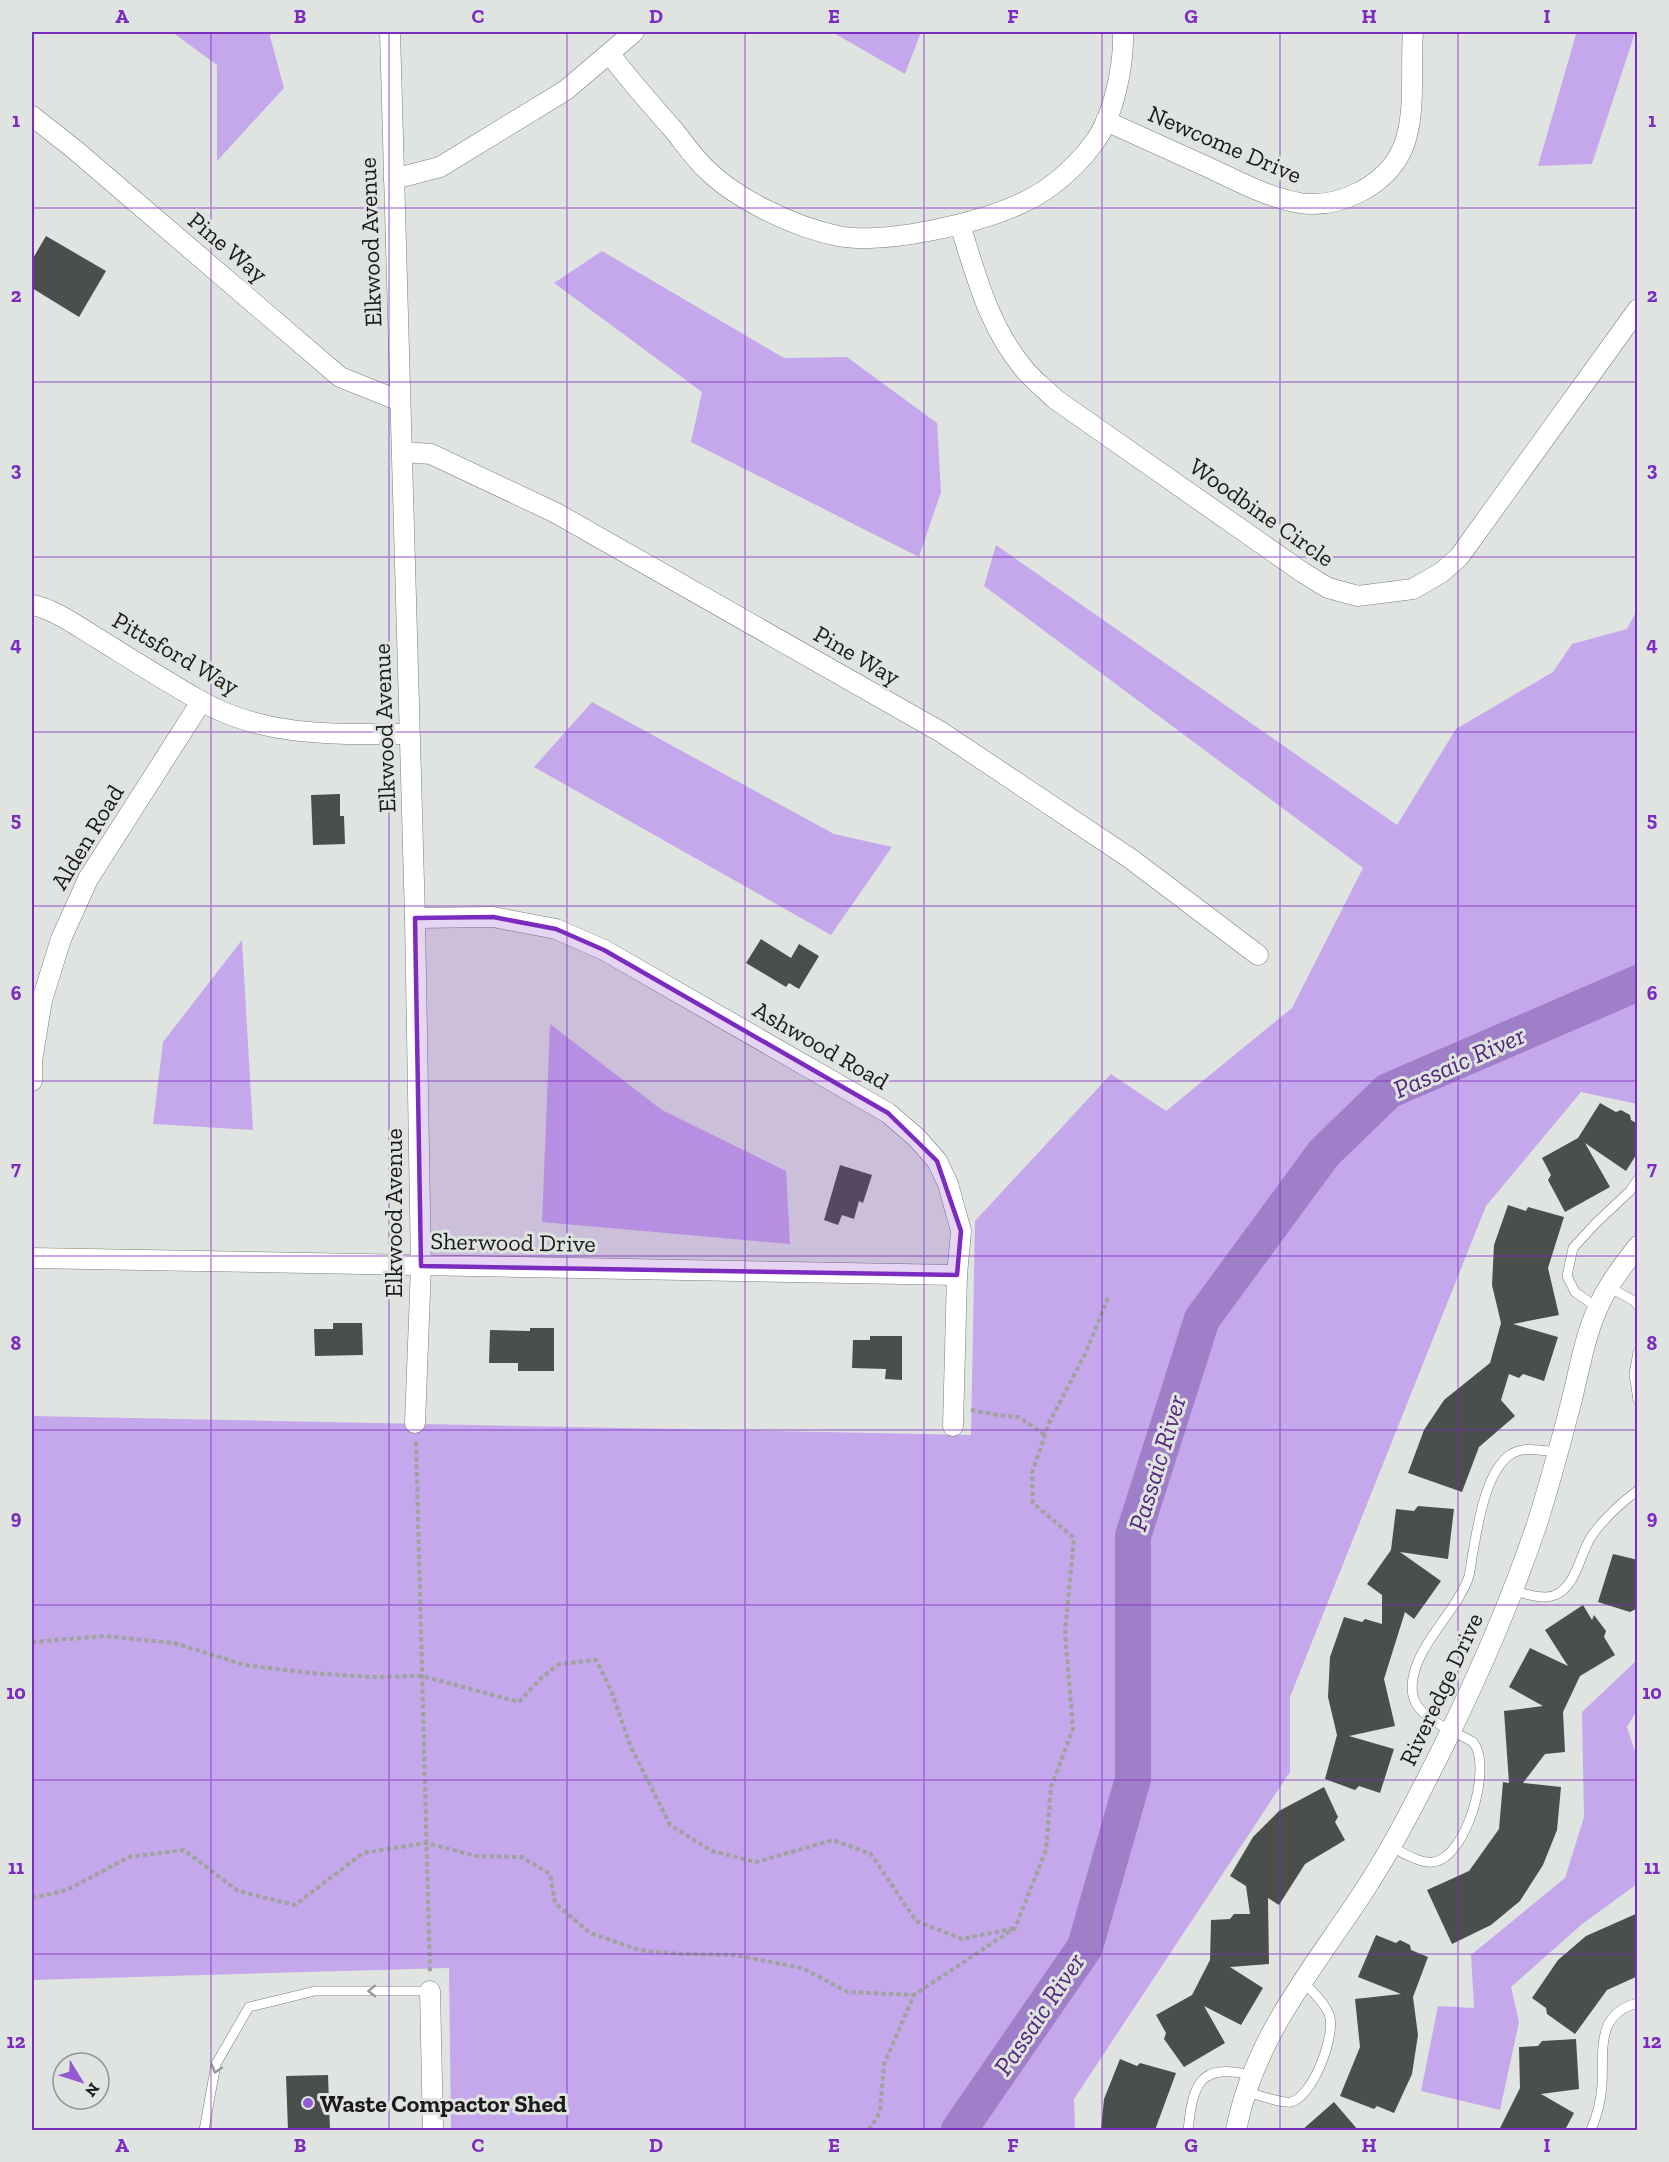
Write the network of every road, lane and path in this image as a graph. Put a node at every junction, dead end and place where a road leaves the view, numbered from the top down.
1 (390, 32) edge
2 (634, 32) edge
3 (1123, 32) edge
4 (1413, 32) edge
5 (610, 54) junction
6 (32, 116) edge
7 (1106, 121) junction
8 (394, 179) junction
9 (960, 225) junction
10 (1638, 309) edge
11 (400, 400) junction
12 (403, 452) junction
13 (32, 605) edge
14 (201, 702) junction
15 (409, 734) junction
16 (415, 918) junction
17 (1258, 956) dead end
18 (32, 1081) edge
19 (1638, 1179) edge
20 (1638, 1246) edge
21 (32, 1258) edge
22 (421, 1266) junction
23 (957, 1275) junction
24 (1609, 1287) junction
25 (1110, 1295) dead end
26 (1638, 1306) edge
27 (1598, 1308) junction
28 (1638, 1352) edge
29 (1638, 1400) edge
30 (953, 1417) joint
31 (416, 1423) joint
32 (1045, 1435) junction
33 (1557, 1452) junction
34 (1638, 1490) edge
35 (1514, 1591) junction
36 (32, 1642) edge
37 (422, 1676) junction
38 (1451, 1730) junction
39 (426, 1843) junction
40 (1390, 1846) junction
41 (32, 1898) edge
42 (1015, 1928) junction
43 (1303, 1982) junction
44 (430, 1991) junction
45 (914, 1995) junction
46 (1638, 2003) edge
47 (1248, 2083) junction
48 (204, 2130) edge
49 (433, 2130) edge
50 (869, 2130) edge
51 (1188, 2130) edge
52 (1236, 2130) edge
53 (1591, 2130) edge

1 - 8 street, Elkwood Avenue
2 - 5 street
3 - 7 street
4 - 7 street, Newcome Drive
5 - 8 street
5 - 9 street
6 - 11 street, Pine Way
7 - 9 street
8 - 11 street, Elkwood Avenue
9 - 10 street, Woodbine Circle
11 - 12 street, Elkwood Avenue
12 - 15 street, Elkwood Avenue
12 - 17 street, Pine Way
13 - 14 street, Pittsford Way
14 - 15 street, Pittsford Way
14 - 18 street, Alden Road
15 - 16 street, Elkwood Avenue
16 - 22 street, Elkwood Avenue
16 - 23 street, Ashwood Road
19 - 27 lane
20 - 24 street, Riveredge Drive
21 - 22 street, Sherwood Drive
22 - 23 street, Sherwood Drive
22 - 31 street, Elkwood Avenue
23 - 30 street, Ashwood Road
24 - 26 lane
24 - 27 street, Riveredge Drive
25 - 32 path
27 - 33 street, Riveredge Drive
28 - 29 lane
30 - 32 path
31 - 37 path
32 - 42 path
33 - 35 street, Riveredge Drive
33 - 38 lane
34 - 35 lane
35 - 38 street, Riveredge Drive
36 - 37 path
37 - 39 path
37 - 42 path
38 - 40 street, Riveredge Drive
38 - 40 lane
39 - 41 path
39 - 44 path
39 - 45 path
40 - 43 street, Riveredge Drive
42 - 45 path
43 - 47 street, Riveredge Drive
43 - 47 lane
44 -> 48 lane
44 - 49 street
45 - 50 path
46 - 53 lane
47 - 51 lane
47 - 52 street, Riveredge Drive

